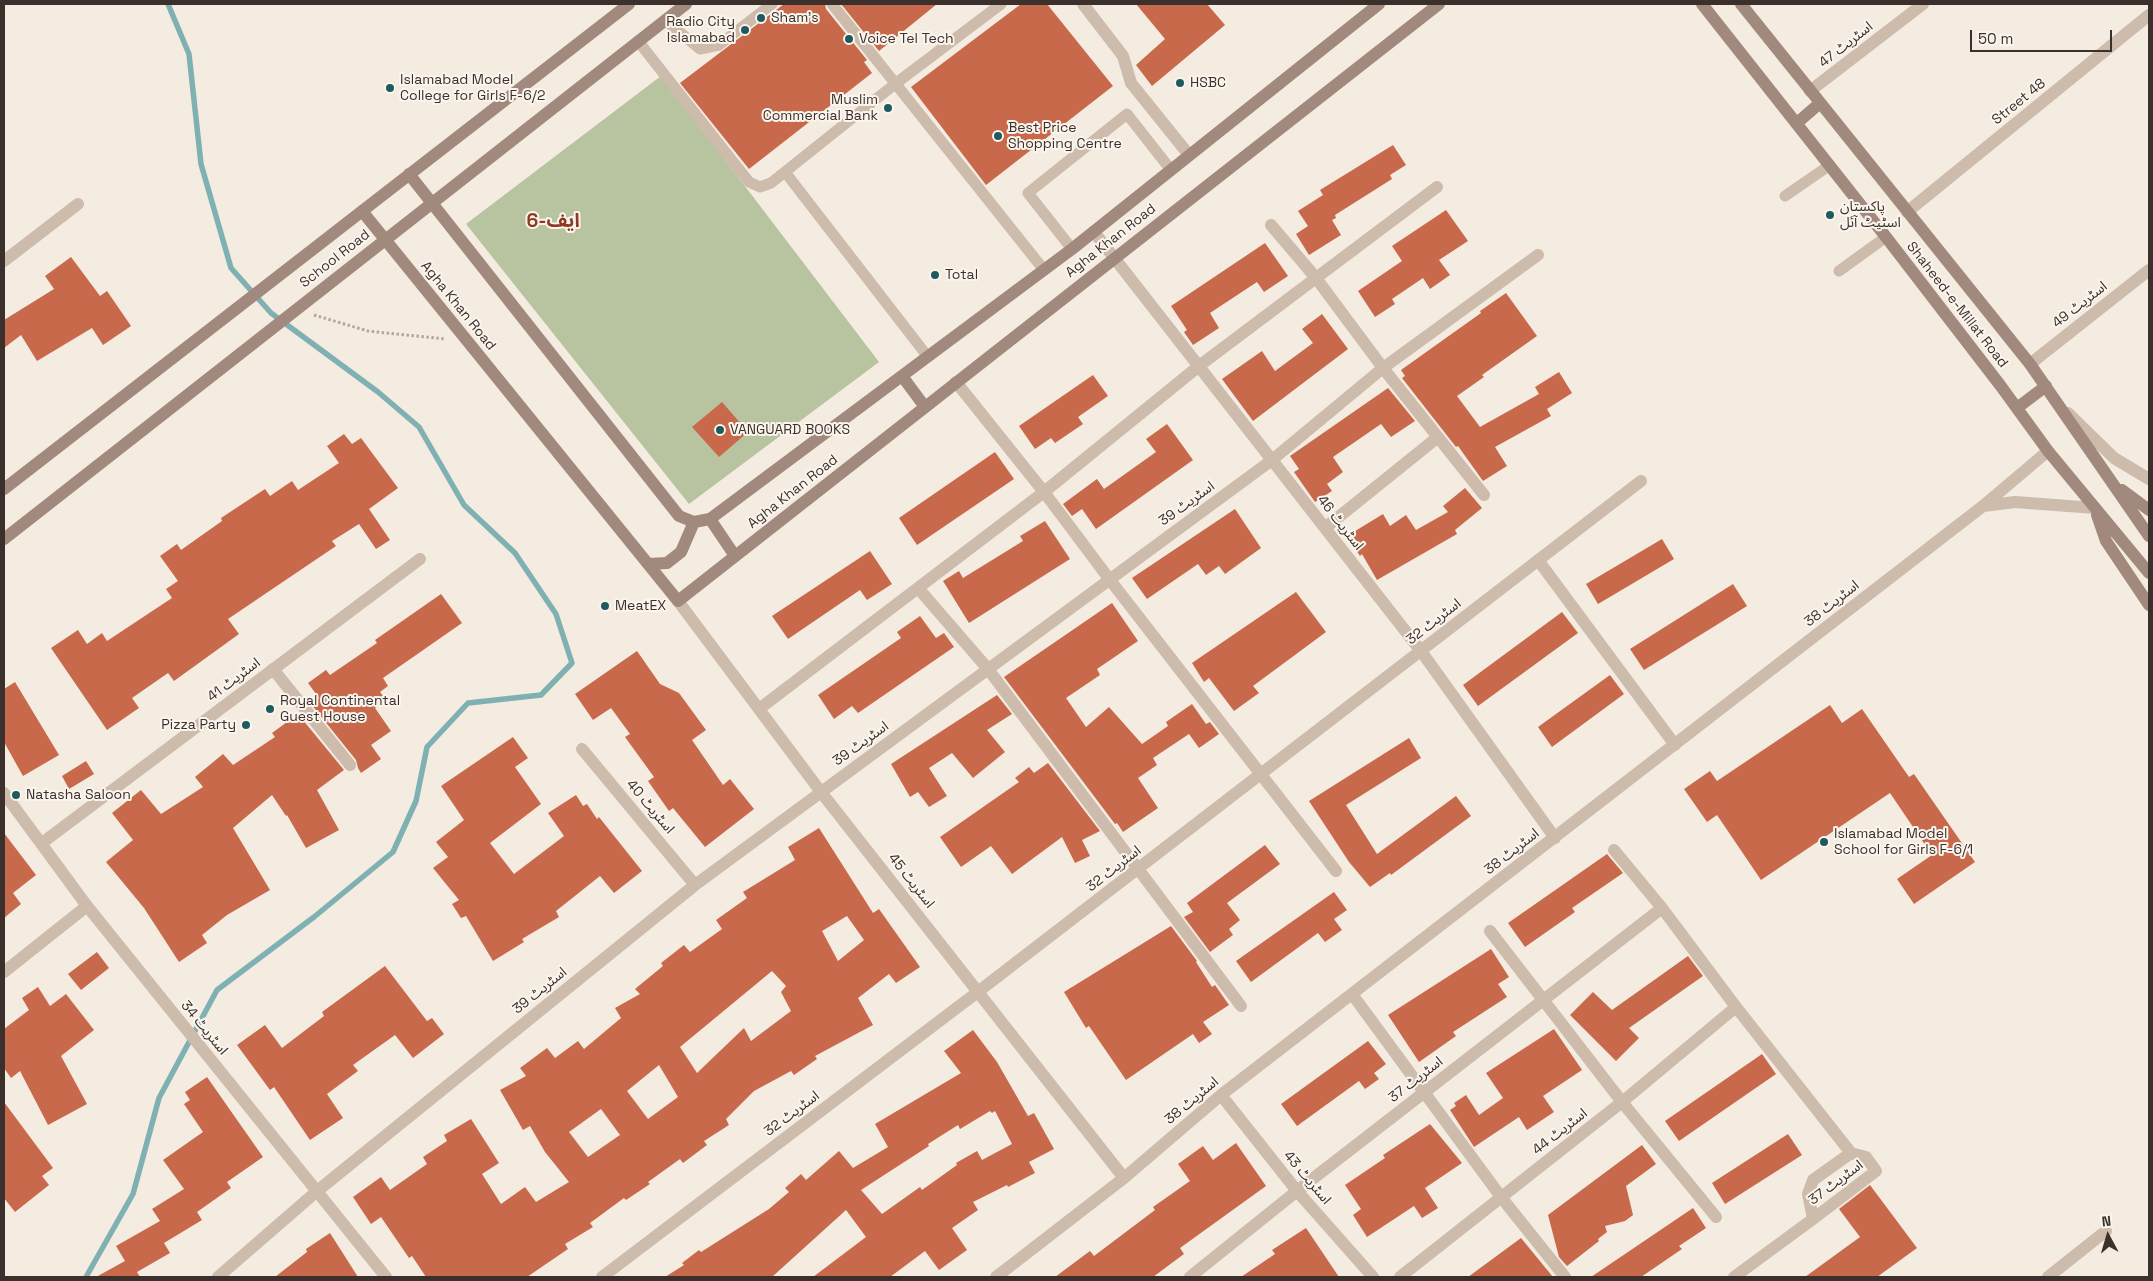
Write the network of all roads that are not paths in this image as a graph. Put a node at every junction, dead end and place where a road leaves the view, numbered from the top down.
1 (629, 4) edge
2 (686, 4) edge
3 (772, 4) edge
4 (832, 4) edge
5 (1001, 4) edge
6 (1083, 4) edge
7 (1379, 4) edge
8 (1439, 4) edge
9 (1702, 4) edge
10 (1741, 4) edge
11 (1923, 4) edge
12 (2149, 16) edge
13 (666, 20) junction
14 (638, 41) junction
15 (895, 84) junction
16 (1810, 91) junction
17 (1820, 103) junction
18 (1796, 123) junction
19 (1189, 155) junction
20 (1830, 165) junction
21 (1171, 170) junction
22 (785, 172) junction
23 (409, 174) junction
24 (1437, 187) dead end
25 (1785, 196) dead end
26 (432, 203) junction
27 (78, 204) dead end
28 (362, 211) junction
29 (1908, 212) junction
30 (1271, 225) dead end
31 (1094, 232) junction
32 (1886, 237) junction
33 (385, 239) junction
34 (1072, 249) junction
35 (1538, 256) dead end
36 (1114, 257) junction
37 (4, 261) edge
38 (1044, 270) junction
39 (2149, 270) edge
40 (1840, 271) dead end
41 (1316, 278) junction
42 (928, 357) junction
43 (2030, 364) junction
44 (1199, 366) junction
45 (1384, 368) junction
46 (902, 376) junction
47 (956, 382) junction
48 (2046, 386) junction
49 (2059, 404) junction
50 (925, 407) junction
51 (2016, 408) junction
52 (1438, 437) junction
53 (2048, 451) junction
54 (1272, 460) junction
55 (2149, 479) edge
56 (1641, 481) dead end
57 (2113, 484) junction
58 (4, 489) edge
59 (1044, 492) junction
60 (1484, 495) dead end
61 (1983, 506) junction
62 (2095, 508) junction
63 (2149, 510) edge
64 (710, 519) junction
65 (694, 522) junction
66 (1325, 528) junction
67 (2149, 536) edge
68 (4, 539) edge
69 (735, 556) junction
70 (420, 559) dead end
71 (1538, 560) junction
72 (649, 564) junction
73 (2149, 573) edge
74 (1110, 580) junction
75 (918, 588) junction
76 (678, 601) junction
77 (2149, 605) edge
78 (1421, 651) junction
79 (273, 669) junction
80 (988, 669) junction
81 (759, 709) junction
82 (1675, 745) junction
83 (582, 749) dead end
84 (350, 765) dead end
85 (1261, 774) junction
86 (821, 792) junction
87 (4, 793) edge
88 (1555, 838) junction
89 (42, 843) junction
90 (1614, 850) dead end
91 (1139, 868) junction
92 (1336, 872) dead end
93 (695, 885) junction
94 (87, 906) junction
95 (1662, 908) junction
96 (1490, 931) dead end
97 (4, 972) edge
98 (979, 991) junction
99 (1352, 994) junction
100 (1544, 1000) junction
101 (1241, 1006) dead end
102 (1736, 1007) junction
103 (1424, 1093) junction
104 (1220, 1095) junction
105 (1622, 1102) junction
106 (1851, 1153) junction
107 (1124, 1178) junction
108 (1297, 1191) junction
109 (316, 1192) junction
110 (1501, 1197) junction
111 (1716, 1217) dead end
112 (1813, 1219) junction
113 (2106, 1231) dead end
114 (218, 1277) edge
115 (386, 1277) edge
116 (602, 1277) edge
117 (996, 1277) edge
118 (1190, 1277) edge
119 (1373, 1277) edge
120 (1400, 1277) edge
121 (1565, 1277) edge
122 (1734, 1277) edge
123 (2048, 1277) edge

1 - 23 street, School Road
2 - 13 street, School Road
3 - 13 lane
4 - 15 lane
5 - 15 lane
6 - 19 street
7 - 19 street, Agha Khan Road
8 - 36 street, Agha Khan Road
9 - 18 street, Shaheed-e-Millat Road
10 - 16 street, Shaheed-e-Millat Road
11 - 16 street, اسٹریٹ 47
12 - 29 street, Street 48
13 - 14 street, School Road
14 - 22 lane
14 - 26 street, School Road
15 - 22 lane
15 - 38 lane
16 - 17 street, Shaheed-e-Millat Road
17 - 18 street
17 - 29 street, Shaheed-e-Millat Road
18 - 20 street, Shaheed-e-Millat Road
19 - 21 street, Agha Khan Road
20 - 25 lane
20 - 32 street, Shaheed-e-Millat Road
21 - 31 street, Agha Khan Road
21 - 34 lane
22 - 42 lane
23 - 26 street
23 - 28 street, School Road
24 - 41 street
26 - 33 street, School Road
26 - 65 street
27 - 37 street
28 - 33 street, Agha Khan Road
28 - 58 street, School Road
29 - 43 street, Shaheed-e-Millat Road
30 - 41 street
31 - 34 street, Agha Khan Road
31 - 36 street, اسٹریٹ 46
32 - 40 lane
32 - 51 street, Shaheed-e-Millat Road
33 - 68 street, School Road
33 - 72 street, Agha Khan Road
34 - 38 street, Agha Khan Road
35 - 45 street, اسٹریٹ 39
36 - 44 street, اسٹریٹ 46
36 - 47 street, Agha Khan Road
38 - 42 street, Agha Khan Road
39 - 43 street, اسٹریٹ 49
41 - 44 street
41 - 45 street
42 - 46 street, Agha Khan Road
43 - 48 street, Shaheed-e-Millat Road
44 - 54 street, اسٹریٹ 46
44 - 59 street
45 - 52 street
45 - 54 street, اسٹریٹ 39
46 - 50 street
46 - 64 street, Agha Khan Road
47 - 50 street, Agha Khan Road
47 - 59 street
48 - 49 street, Shaheed-e-Millat Road
48 - 51 street
49 - 55 street
49 - 57 street, Shaheed-e-Millat Road
50 - 69 street, Agha Khan Road
51 - 53 street, Shaheed-e-Millat Road
52 - 60 street
52 - 66 street
53 - 61 street, اسٹریٹ 38
53 - 62 street, Shaheed-e-Millat Road
54 - 66 street, اسٹریٹ 46
54 - 74 street, اسٹریٹ 39
56 - 71 street, اسٹریٹ 32
57 - 63 street, Shaheed-e-Millat Road
57 - 67 street, Shaheed-e-Millat Road
59 - 74 street
59 - 75 street
61 - 62 street
61 - 82 street, اسٹریٹ 38
62 - 73 street, Shaheed-e-Millat Road
62 - 77 street, Shaheed-e-Millat Road
64 - 65 street, Agha Khan Road
64 - 69 street
65 - 72 street
66 - 78 street, اسٹریٹ 46
69 - 76 street, Agha Khan Road
70 - 79 street, اسٹریٹ 41
71 - 78 street, اسٹریٹ 32
71 - 82 street
72 - 76 street, Agha Khan Road
74 - 80 street, اسٹریٹ 39
74 - 85 street
75 - 80 street
75 - 81 street
76 - 81 street, اسٹریٹ 45
78 - 85 street, اسٹریٹ 32
78 - 88 street, اسٹریٹ 46
79 - 84 street
79 - 89 street, اسٹریٹ 41
80 - 86 street, اسٹریٹ 39
80 - 91 street
81 - 86 street, اسٹریٹ 45
82 - 88 street, اسٹریٹ 38
83 - 93 street, اسٹریٹ 40
85 - 91 street, اسٹریٹ 32
85 - 92 street
86 - 93 street, اسٹریٹ 39
86 - 98 street, اسٹریٹ 45
87 - 89 street, اسٹریٹ 34
88 - 99 street, اسٹریٹ 38
89 - 94 street, اسٹریٹ 34
90 - 95 street
91 - 98 street, اسٹریٹ 32
91 - 101 street
93 - 109 street, اسٹریٹ 39
94 - 97 street
94 - 109 street, اسٹریٹ 34
95 - 100 street, اسٹریٹ 37
95 - 102 street
96 - 100 street
98 - 107 street, اسٹریٹ 45
98 - 116 street, اسٹریٹ 32
99 - 103 street
99 - 104 street, اسٹریٹ 38
100 - 103 street, اسٹریٹ 37
100 - 105 street
102 - 105 street, اسٹریٹ 44
102 - 106 street
103 - 108 street, اسٹریٹ 37
103 - 110 street
104 - 107 street, اسٹریٹ 38
104 - 108 street, اسٹریٹ 43
105 - 110 street, اسٹریٹ 44
105 - 111 street
106 - 112 street, اسٹریٹ 37
106 - 112 street, اسٹریٹ 37
107 - 117 street, اسٹریٹ 38
108 - 118 street, اسٹریٹ 37
108 - 119 street, اسٹریٹ 43
109 - 114 street, اسٹریٹ 39
109 - 115 street, اسٹریٹ 34
110 - 120 street, اسٹریٹ 44
110 - 121 street
112 - 122 street, اسٹریٹ 37
113 - 123 street

